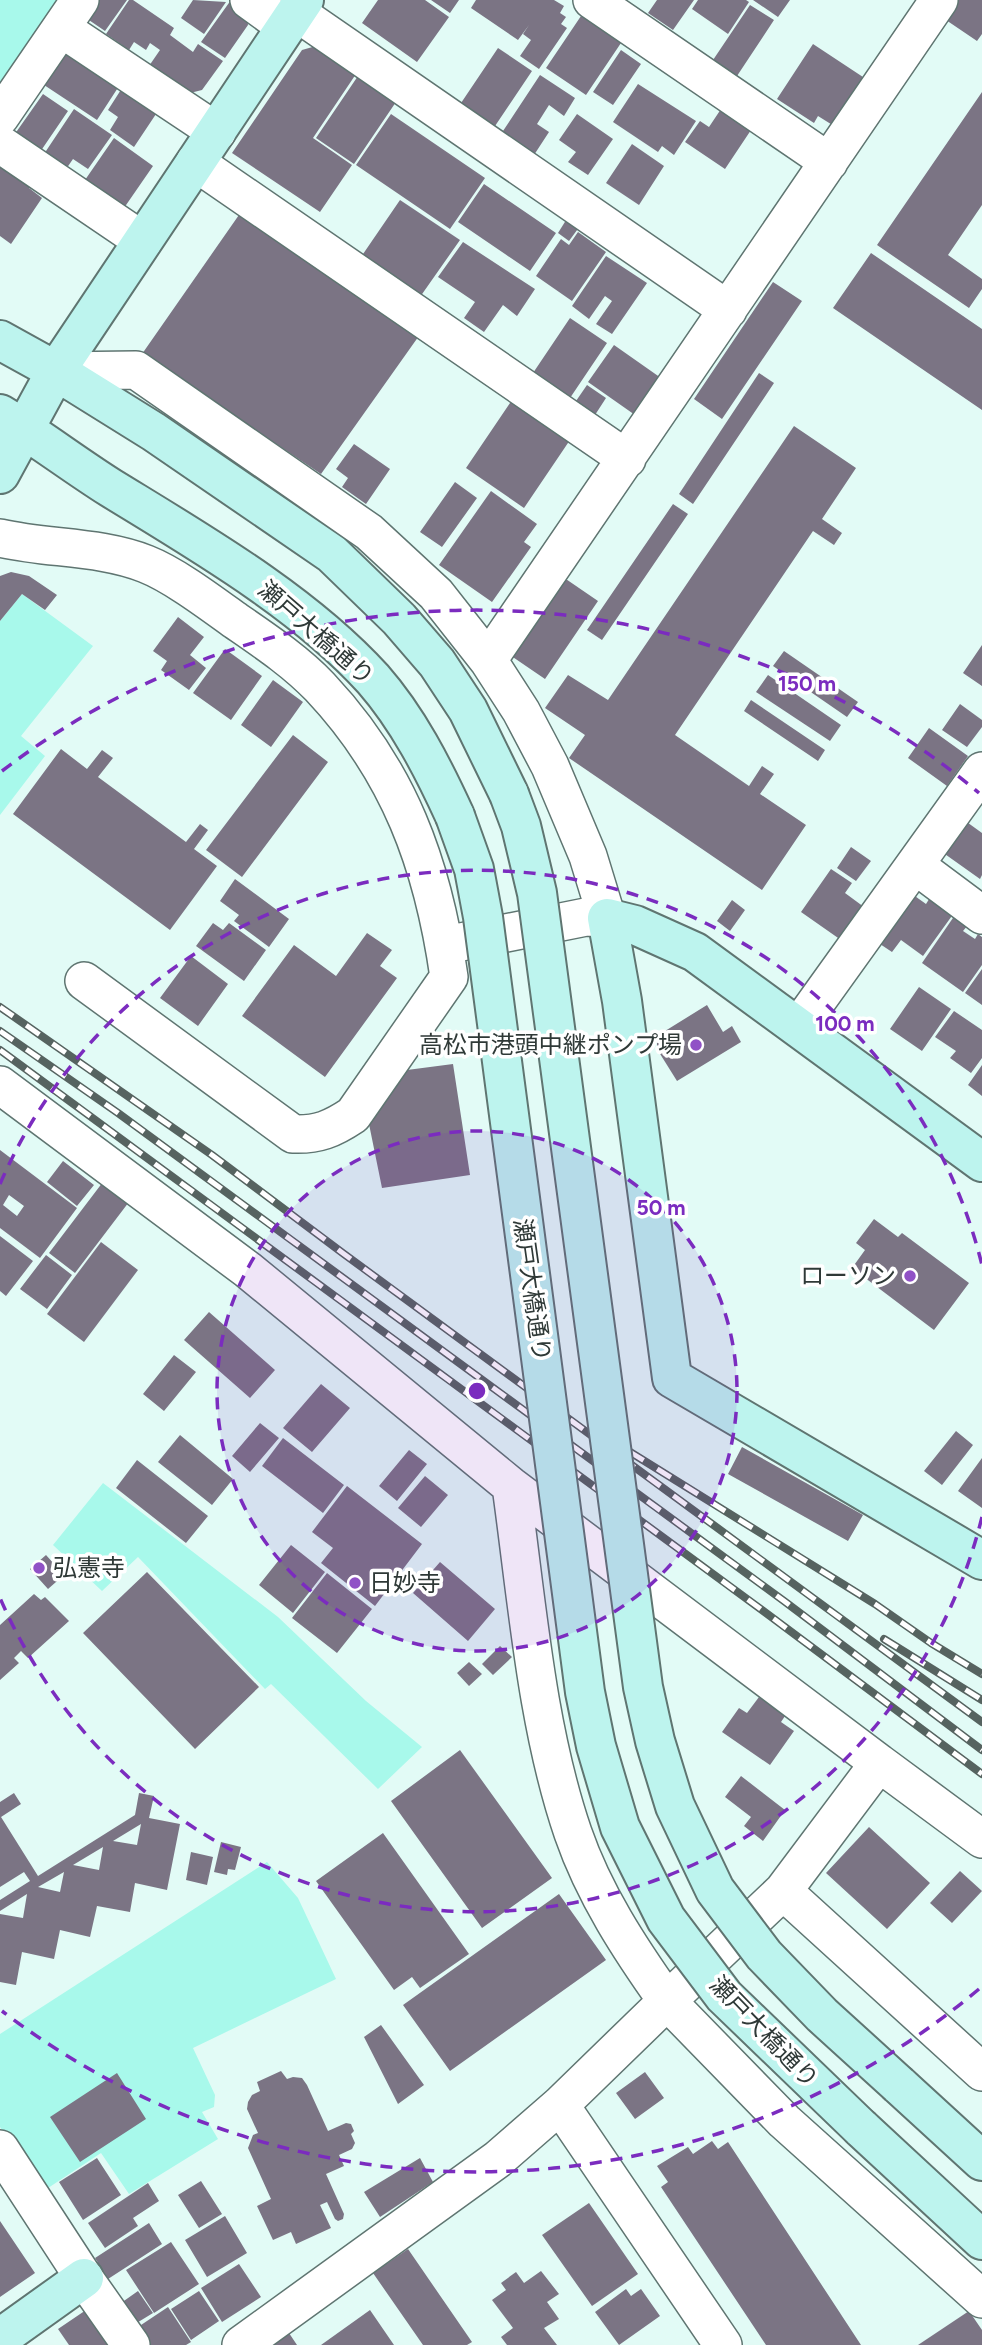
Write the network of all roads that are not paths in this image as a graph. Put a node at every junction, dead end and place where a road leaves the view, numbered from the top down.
1 (248, 0) edge
2 (592, 0) edge
3 (925, 5) edge
4 (295, 13) edge
5 (70, 14) edge
6 (0, 117) edge
7 (0, 144) edge
8 (206, 147) junction
9 (828, 162) junction
10 (143, 241) junction
11 (728, 310) junction
12 (0, 340) edge
13 (56, 371) junction
14 (13, 422) edge
15 (627, 459) junction
16 (0, 474) edge
17 (0, 538) edge
18 (488, 660) junction
19 (982, 771) edge
20 (915, 865) junction
21 (982, 915) edge
22 (607, 918) junction
23 (444, 946) junction
24 (85, 981) dead end
25 (799, 1026) junction
26 (0, 1085) edge
27 (982, 1162) edge
28 (511, 1486) junction
29 (982, 1560) edge
30 (879, 1763) junction
31 (982, 1839) edge
32 (783, 1891) junction
33 (667, 2000) junction
34 (982, 2072) edge
35 (560, 2105) junction
36 (0, 2149) edge
37 (982, 2161) edge
38 (982, 2240) edge
39 (84, 2278) junction
40 (982, 2299) edge
41 (0, 2339) edge
42 (131, 2345) edge
43 (241, 2345) edge
44 (723, 2345) edge

1 - 4 street
2 - 9 street
3 - 9 street
4 - 8 street
4 - 11 street
5 - 6 street
5 - 8 street
7 - 10 street
8 - 10 street
8 - 15 street
9 - 11 street
10 - 13 street
11 - 15 street
12 - 13 street
13 - 14 street
13 - 18 street
13 - 37 street, bridge
14 - 16 street
14 - 38 street, 瀬戸大橋通り, bridge
15 - 18 street
17 - 23 street
18 - 22 street
19 - 20 street
20 - 21 street
20 - 25 street
22 - 23 street
22 - 25 street
22 - 29 street
23 - 24 street
25 - 27 street
26 - 28 street
28 - 30 street
28 - 33 street
30 - 31 street
30 - 32 street
32 - 33 street
32 - 34 street
33 - 35 street
33 - 40 street
35 - 43 street
35 - 44 street
36 - 39 street
39 - 41 street
39 - 42 street

